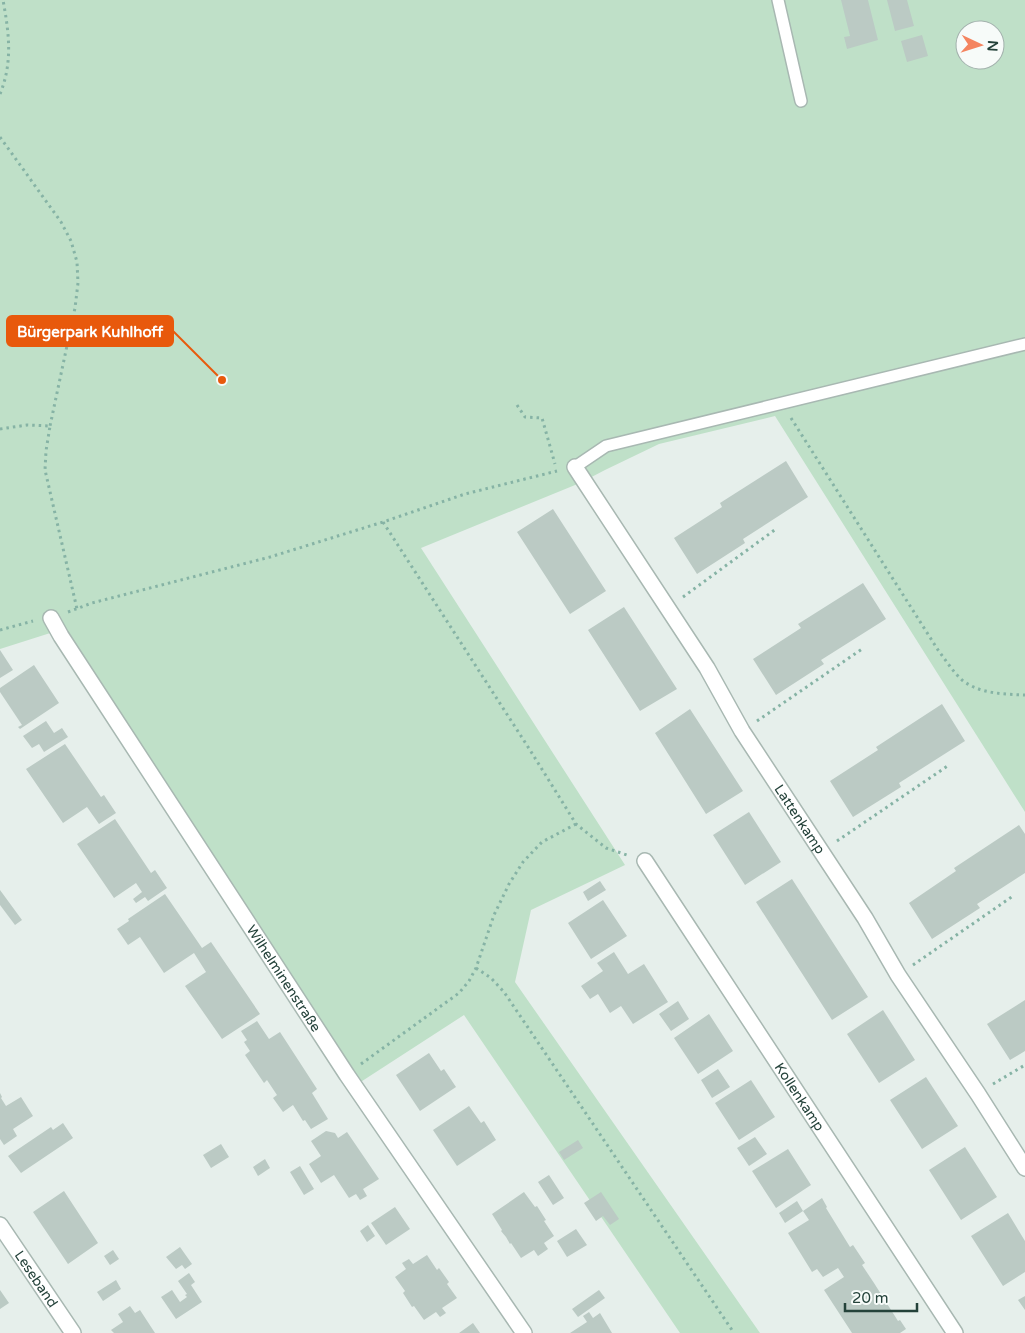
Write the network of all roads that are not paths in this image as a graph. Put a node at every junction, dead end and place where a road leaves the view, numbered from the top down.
1 (778, 0) edge
2 (802, 101) dead end
3 (1025, 344) edge
4 (575, 468) joint
5 (51, 618) road end
6 (645, 861) road end
7 (1025, 1168) edge
8 (0, 1226) edge
9 (73, 1333) edge
10 (524, 1333) edge
11 (955, 1333) edge

1 - 2 lane
3 - 4 lane
4 - 7 street, Lattenkamp
5 - 10 street, Wilhelminenstraße
6 - 11 street, Kollenkamp
8 - 9 street, Leseband

